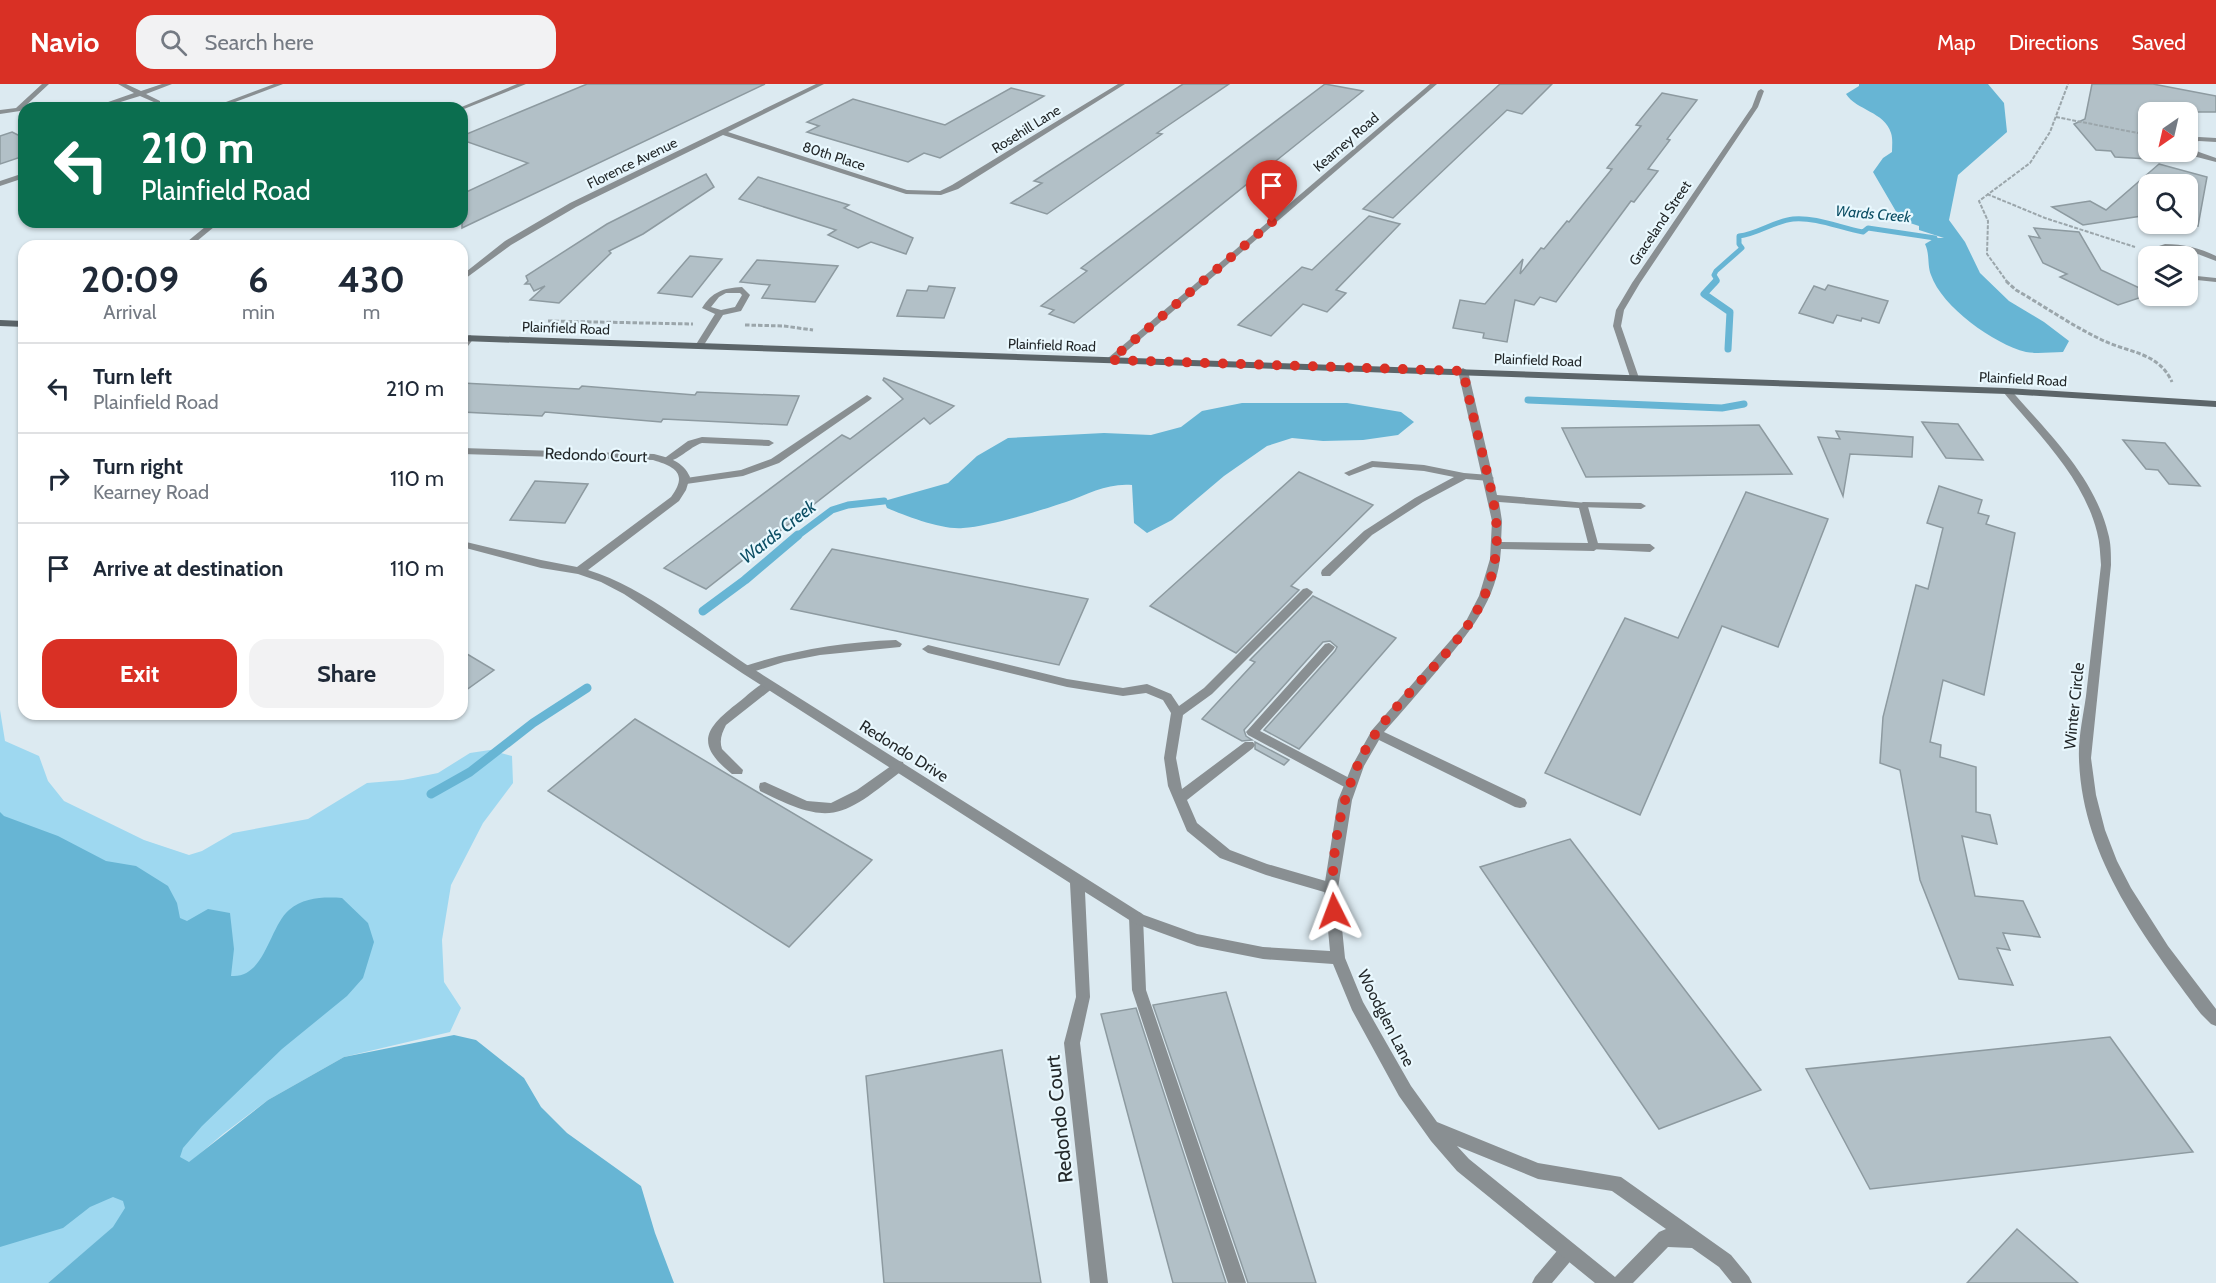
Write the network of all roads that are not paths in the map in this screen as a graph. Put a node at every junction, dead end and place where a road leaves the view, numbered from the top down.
1 (46, 84) edge
2 (121, 84) edge
3 (169, 84) edge
4 (280, 84) edge
5 (522, 84) edge
6 (821, 84) edge
7 (1122, 84) edge
8 (1434, 84) edge
9 (1761, 91) dead end
10 (139, 93) junction
11 (27, 102) edge
12 (111, 102) edge
13 (158, 102) dead end
14 (230, 102) edge
15 (468, 106) edge
16 (18, 110) edge
17 (0, 112) edge
18 (722, 132) junction
19 (2198, 139) edge
20 (2216, 140) edge
21 (2198, 155) edge
22 (2216, 160) edge
23 (18, 177) edge
24 (0, 184) edge
25 (941, 193) joint
26 (208, 228) edge
27 (194, 240) edge
28 (2198, 251) edge
29 (2216, 259) edge
30 (468, 274) edge
31 (2198, 278) edge
32 (2216, 280) edge
33 (720, 313) dead end
34 (0, 323) edge
35 (18, 324) edge
36 (468, 338) edge
37 (699, 346) junction
38 (1111, 360) junction
39 (1463, 371) junction
40 (1634, 378) junction
41 (2007, 391) junction
42 (867, 398) dead end
43 (2216, 404) edge
44 (769, 443) dead end
45 (468, 451) edge
46 (667, 460) junction
47 (1350, 473) dead end
48 (1464, 476) junction
49 (1489, 478) junction
50 (686, 481) junction
51 (1493, 498) junction
52 (1583, 505) junction
53 (1641, 506) dead end
54 (1496, 545) junction
55 (468, 546) edge
56 (1594, 547) junction
57 (1650, 548) dead end
58 (579, 571) junction
59 (1326, 573) dead end
60 (1307, 592) dead end
61 (896, 644) dead end
62 (1329, 647) dead end
63 (928, 649) dead end
64 (746, 670) junction
65 (769, 685) junction
66 (1177, 713) junction
67 (1376, 733) junction
68 (1249, 746) dead end
69 (897, 766) junction
70 (737, 770) dead end
71 (1350, 785) junction
72 (765, 787) dead end
73 (1180, 798) junction
74 (1521, 803) dead end
75 (1077, 880) junction
76 (1331, 888) junction
77 (1136, 917) junction
78 (1338, 958) junction
79 (2216, 1019) edge
80 (1432, 1128) junction
81 (1695, 1240) junction
82 (1569, 1251) junction
83 (1099, 1283) edge
84 (1237, 1283) edge
85 (1541, 1283) edge
86 (1609, 1283) edge
87 (1621, 1283) edge
88 (1743, 1283) edge

1 - 11 street
2 - 10 street
3 - 10 street
4 - 14 street
5 - 15 street
6 - 18 street, Florence Avenue
7 - 25 street, Rosehill Lane
8 - 38 street, Kearney Road
9 - 40 street, Graceland Street
10 - 12 street
10 - 13 street
16 - 17 street
18 - 25 street, 80th Place
18 - 30 street, Florence Avenue
19 - 20 street
21 - 22 street
23 - 24 street
26 - 27 street
28 - 29 street
31 - 32 street
33 - 37 street
34 - 35 main road
36 - 37 main road, Plainfield Road
37 - 38 main road, Plainfield Road
38 - 39 main road, Plainfield Road
39 - 40 main road, Plainfield Road
39 - 49 street, Woodglen Lane
40 - 41 main road, Plainfield Road
41 - 43 main road, Plainfield Road
41 - 79 street, Winter Circle
42 - 50 street
44 - 46 street
45 - 46 street, Redondo Court
46 - 50 street, Redondo Court
47 - 48 street
48 - 49 street
48 - 59 street
49 - 51 street, Woodglen Lane
50 - 58 street
51 - 52 street
51 - 54 street, Woodglen Lane
52 - 53 street
52 - 56 street
54 - 56 street
54 - 67 street, Woodglen Lane
55 - 58 street, Redondo Drive
56 - 57 street
58 - 64 street, Redondo Drive
60 - 66 street
61 - 64 street
62 - 71 street
63 - 66 street
64 - 65 street, Redondo Drive
65 - 69 street, Redondo Drive
65 - 70 street
66 - 73 street
67 - 71 street, Woodglen Lane
67 - 74 street
68 - 73 street
69 - 72 street
69 - 75 street, Redondo Drive
71 - 76 street, Woodglen Lane
73 - 76 street
75 - 77 street, Redondo Drive
75 - 83 street, Redondo Court
76 - 78 street, Woodglen Lane
77 - 78 street, Redondo Drive
77 - 84 street
78 - 80 street, Woodglen Lane
80 - 81 street
80 - 82 street, Woodglen Lane
81 - 87 street
81 - 88 street
82 - 85 street
82 - 86 street, Woodglen Lane

